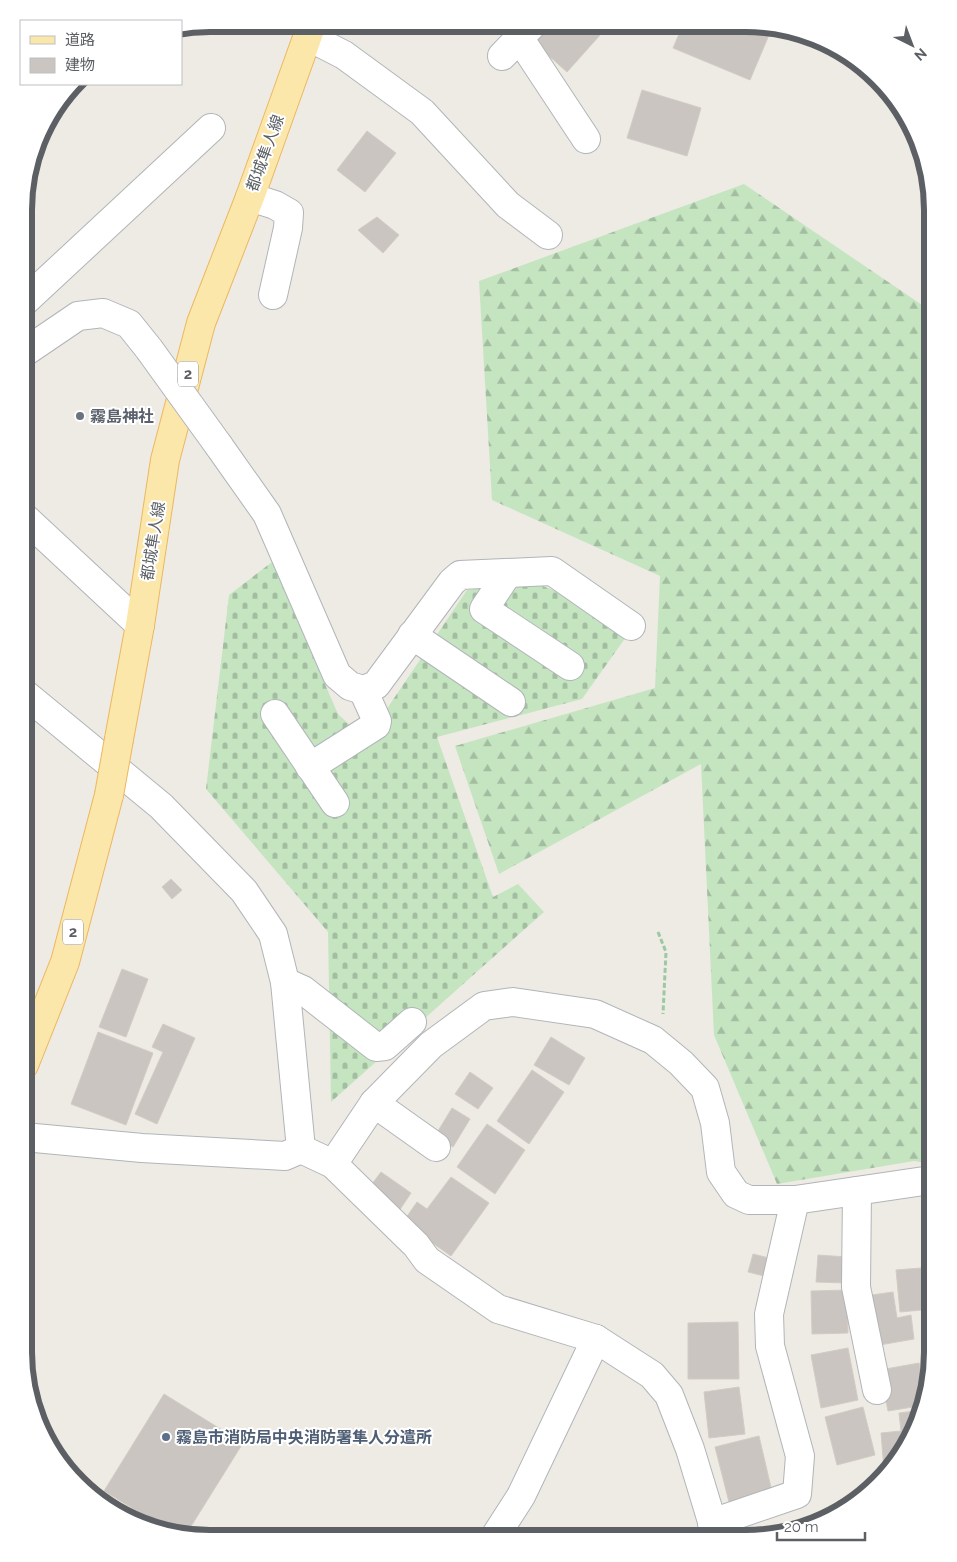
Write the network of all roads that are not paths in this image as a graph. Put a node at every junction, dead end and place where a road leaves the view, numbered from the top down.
1 (308, 33) edge
2 (313, 33) edge
3 (518, 40) edge
4 (211, 128) dead end
5 (586, 139) dead end
6 (250, 197) junction
7 (548, 234) dead end
8 (32, 294) edge
9 (273, 295) dead end
10 (32, 347) edge
11 (32, 525) edge
12 (508, 573) junction
13 (140, 625) junction
14 (632, 626) dead end
15 (412, 635) junction
16 (570, 666) dead end
17 (363, 690) junction
18 (32, 700) edge
19 (512, 702) dead end
20 (275, 714) dead end
21 (310, 767) junction
22 (335, 803) dead end
23 (285, 982) junction
24 (412, 1022) dead end
25 (32, 1046) edge
26 (374, 1103) junction
27 (32, 1138) edge
28 (436, 1147) dead end
29 (301, 1148) junction
30 (333, 1164) junction
31 (924, 1181) edge
32 (857, 1191) junction
33 (795, 1200) junction
34 (596, 1339) junction
35 (877, 1390) dead end
36 (499, 1530) edge
37 (714, 1530) edge

1 - 6 main road, 都城隼人線 / 2
2 - 7 street
3 - 5 street
4 - 8 street
6 - 9 street
6 - 13 main road, 都城隼人線 / 2
10 - 17 street, bridge
11 - 13 street
12 - 14 street
12 - 15 street
12 - 16 street
13 - 25 main road, 都城隼人線 / 2, bridge
15 - 17 street
15 - 19 street
17 - 21 street
18 - 23 street
20 - 21 street
21 - 22 street
23 - 24 street
23 - 29 street
26 - 28 street
26 - 30 street
26 - 33 street
27 - 29 street
29 - 30 street
30 - 34 street
31 - 32 street
32 - 33 street
32 - 35 street
33 - 37 street
34 - 36 street
34 - 37 street

